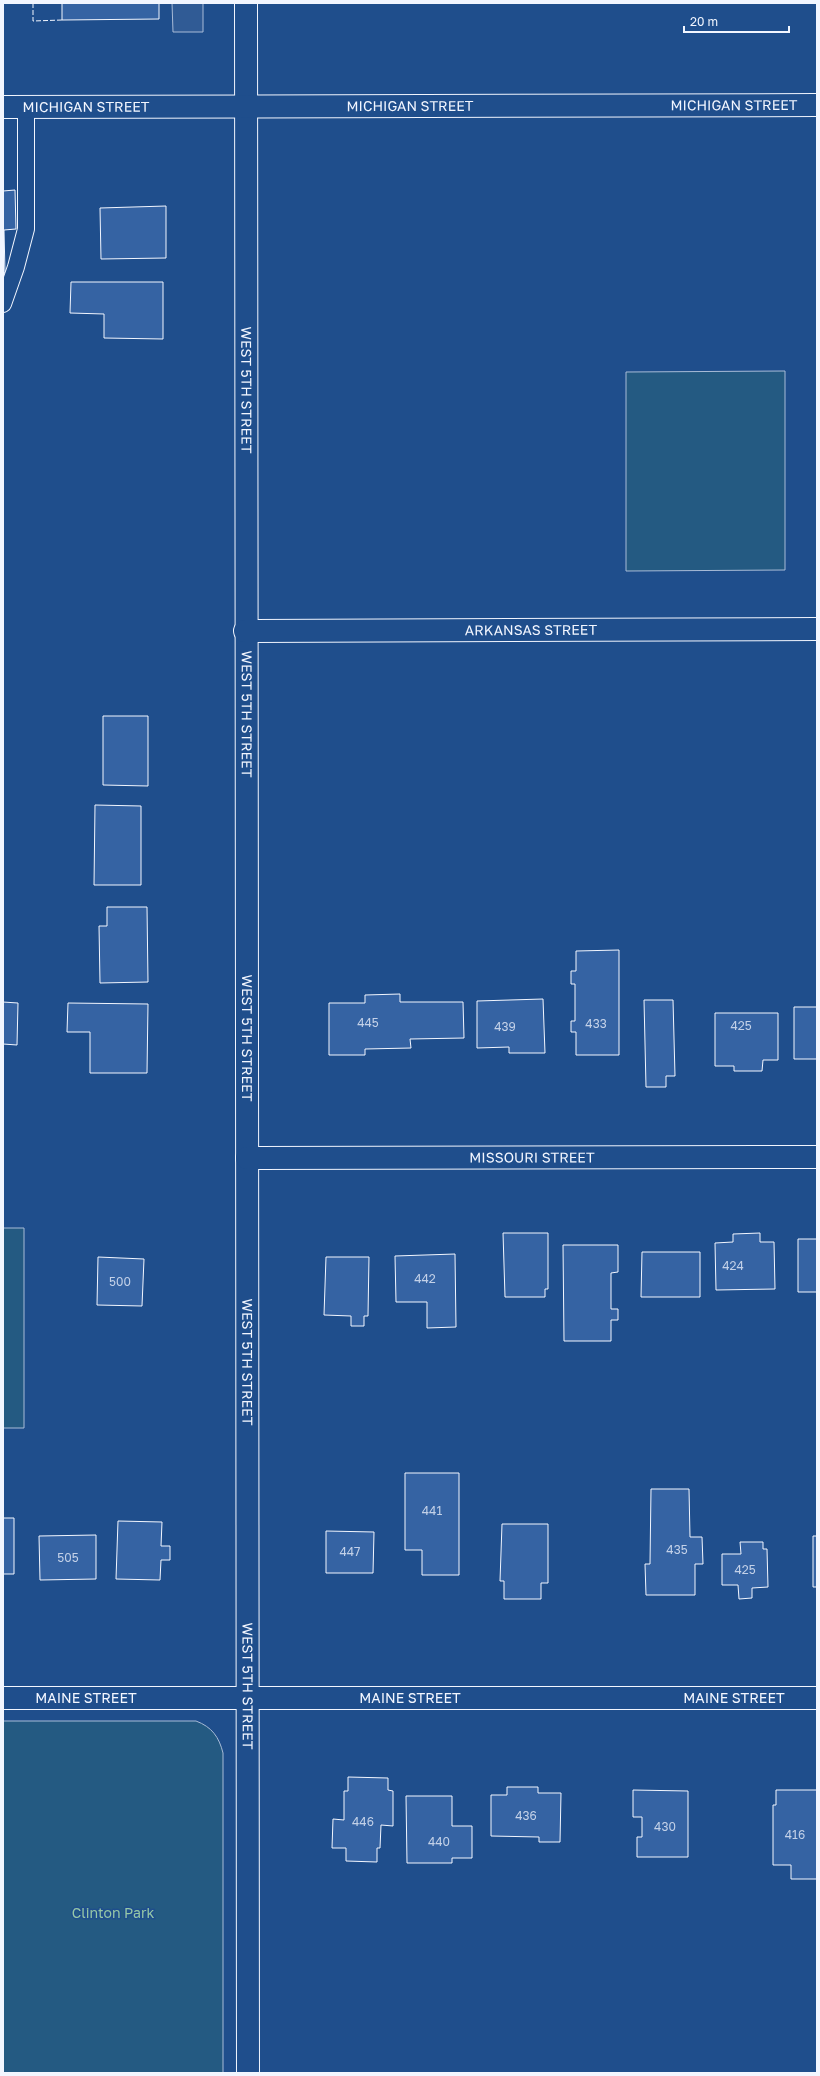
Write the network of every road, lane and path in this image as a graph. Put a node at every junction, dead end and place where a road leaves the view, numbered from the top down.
1 (246, 3) edge
2 (817, 105) edge
3 (3, 107) edge
4 (26, 107) junction
5 (246, 107) junction
6 (3, 304) edge
7 (817, 629) edge
8 (245, 631) junction
9 (817, 1157) edge
10 (247, 1158) junction
11 (3, 1698) edge
12 (248, 1698) junction
13 (817, 1698) edge
14 (248, 2073) edge

1 - 5 street, WEST 5TH STREET
2 - 5 street, MICHIGAN STREET
3 - 4 street, MICHIGAN STREET
4 - 5 street, MICHIGAN STREET
4 - 6 lane
5 - 8 street, WEST 5TH STREET
7 - 8 street, ARKANSAS STREET
8 - 10 street, WEST 5TH STREET
9 - 10 street, MISSOURI STREET
10 - 12 street, WEST 5TH STREET
11 - 12 street, MAINE STREET
12 - 13 street, MAINE STREET
12 - 14 street, WEST 5TH STREET

